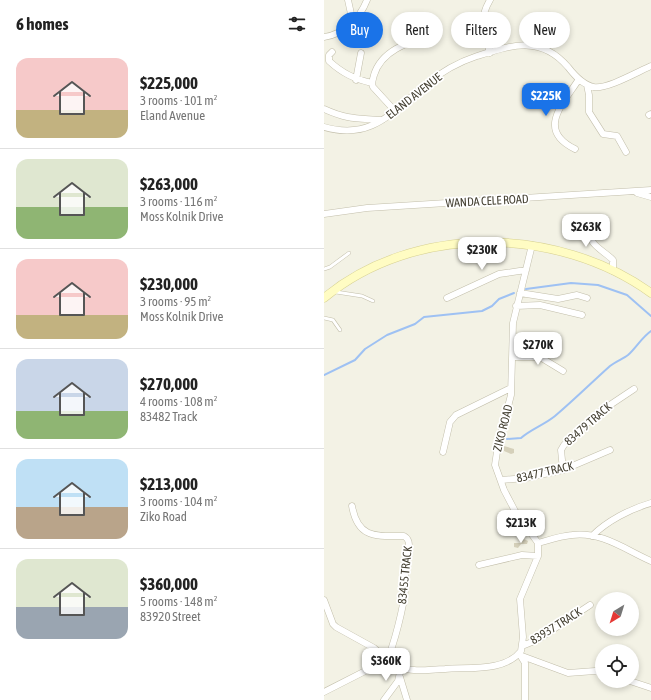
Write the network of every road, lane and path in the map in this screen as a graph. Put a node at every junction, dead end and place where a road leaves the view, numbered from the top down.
1 (348, 0) edge
2 (367, 0) edge
3 (490, 0) edge
4 (351, 12) edge
5 (362, 12) edge
6 (336, 33) edge
7 (324, 37) edge
8 (400, 48) edge
9 (332, 52) dead end
10 (361, 53) dead end
11 (490, 53) junction
12 (651, 66) edge
13 (579, 79) junction
14 (356, 80) junction
15 (372, 83) junction
16 (587, 85) junction
17 (324, 109) edge
18 (395, 111) junction
19 (384, 120) junction
20 (324, 127) edge
21 (575, 149) dead end
22 (626, 152) dead end
23 (651, 190) edge
24 (634, 192) junction
25 (651, 197) edge
26 (324, 214) edge
27 (594, 226) dead end
28 (532, 245) junction
29 (349, 254) dead end
30 (324, 269) edge
31 (526, 270) junction
32 (613, 271) junction
33 (333, 292) junction
34 (520, 293) junction
35 (651, 293) edge
36 (324, 298) edge
37 (447, 298) dead end
38 (587, 298) dead end
39 (373, 301) dead end
40 (516, 306) junction
41 (582, 315) dead end
42 (324, 318) edge
43 (340, 330) dead end
44 (513, 357) junction
45 (563, 371) dead end
46 (511, 388) junction
47 (634, 389) dead end
48 (610, 450) dead end
49 (443, 452) dead end
50 (563, 470) junction
51 (501, 480) junction
52 (651, 503) edge
53 (352, 506) dead end
54 (592, 536) junction
55 (538, 543) junction
56 (538, 556) junction
57 (651, 561) edge
58 (479, 564) dead end
59 (324, 600) edge
60 (590, 605) dead end
61 (522, 646) junction
62 (520, 655) junction
63 (387, 659) junction
64 (393, 665) junction
65 (401, 668) junction
66 (595, 671) edge
67 (400, 677) junction
68 (639, 684) edge
69 (651, 688) edge
70 (324, 692) edge
71 (384, 700) edge
72 (407, 700) edge
73 (525, 700) edge

1 - 4 street
2 - 5 street
3 - 11 street
6 - 7 street
8 - 15 street
9 - 14 street
10 - 14 street
11 - 13 street, ELAND AVENUE
11 - 18 street, ELAND AVENUE
12 - 16 street
13 - 16 street, ELAND AVENUE
13 - 21 street
14 - 15 street
15 - 18 street
16 - 22 street
17 - 19 street
18 - 19 street, ELAND AVENUE
19 - 20 street, ELAND AVENUE
23 - 24 street, WANDA CELE ROAD
24 - 25 street
24 - 26 street, WANDA CELE ROAD
27 - 32 street
28 - 31 street, ZIKO ROAD
28 - 32 main road
28 - 33 main road
29 - 30 lane
31 - 34 street, ZIKO ROAD
31 - 37 street
32 - 35 main road
33 - 36 main road
33 - 39 lane
34 - 38 street
34 - 40 street, ZIKO ROAD
40 - 41 street
40 - 44 street, ZIKO ROAD
42 - 43 lane
44 - 45 street
44 - 46 street, ZIKO ROAD
46 - 49 street
46 - 51 street, ZIKO ROAD
47 - 50 street, 83479 TRACK
48 - 50 street, 83477 TRACK
50 - 51 street, 83477 TRACK
51 - 55 street, ZIKO ROAD
52 - 54 street
53 - 63 street, 83455 TRACK
54 - 55 street
54 - 57 street
55 - 56 street
56 - 58 street
56 - 61 street
59 - 63 street
60 - 61 street, 83937 TRACK
61 - 62 street
62 - 65 street
62 - 66 street
62 - 73 street
63 - 64 street
64 - 65 street
64 - 70 street
65 - 67 street
67 - 71 street
67 - 72 street
68 - 69 street

